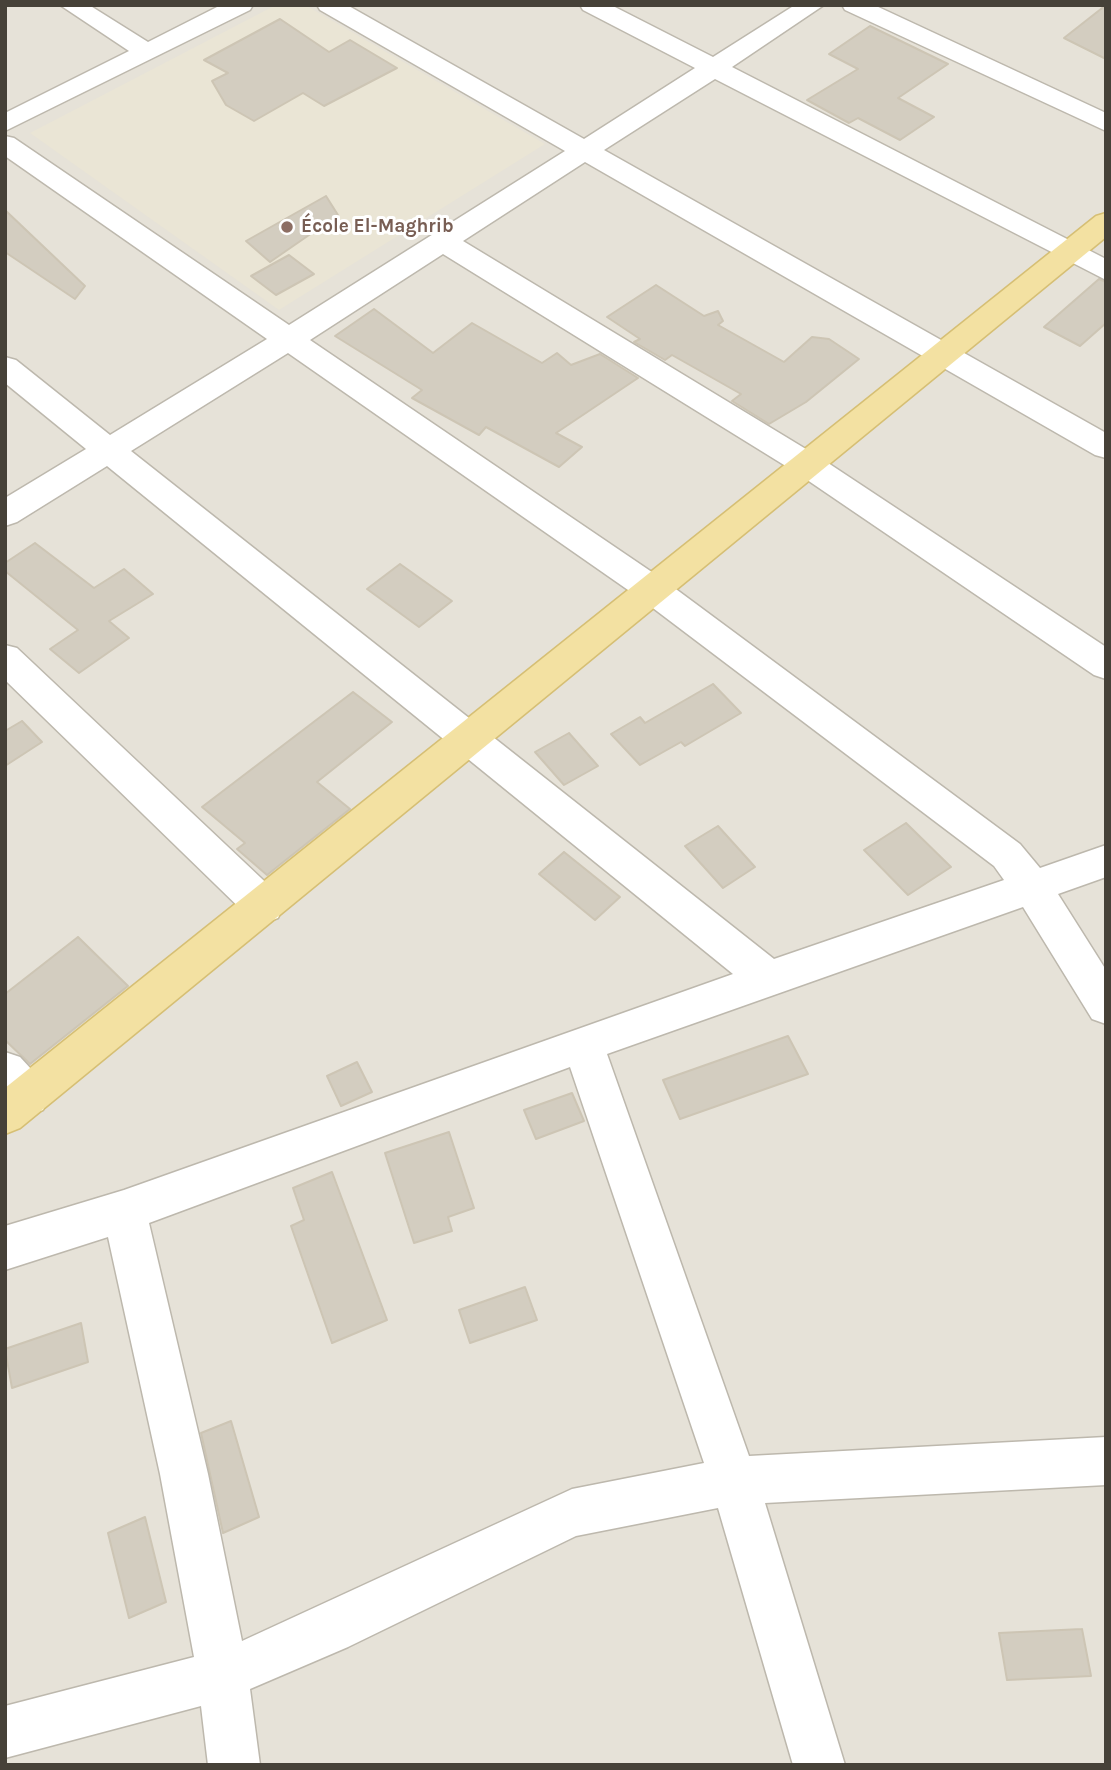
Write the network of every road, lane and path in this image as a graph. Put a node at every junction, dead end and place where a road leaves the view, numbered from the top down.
1 (72, 5) edge
2 (241, 5) edge
3 (329, 5) edge
4 (592, 5) edge
5 (812, 5) edge
6 (854, 5) edge
7 (147, 52) junction
8 (715, 69) junction
9 (5, 123) edge
10 (1106, 123) edge
11 (5, 144) edge
12 (587, 150) junction
13 (1106, 222) edge
14 (442, 241) junction
15 (1069, 251) junction
16 (1106, 271) edge
17 (288, 340) junction
18 (943, 352) junction
19 (5, 367) edge
20 (1106, 447) edge
21 (109, 449) junction
22 (808, 465) junction
23 (5, 514) edge
24 (653, 590) junction
25 (5, 658) edge
26 (1106, 665) edge
27 (470, 738) junction
28 (1106, 861) edge
29 (1032, 887) junction
30 (264, 906) junction
31 (769, 979) junction
32 (1106, 1006) edge
33 (583, 1044) junction
34 (13, 1094) edge
35 (124, 1211) junction
36 (5, 1248) edge
37 (1106, 1461) edge
38 (734, 1481) junction
39 (223, 1675) junction
40 (5, 1732) edge
41 (234, 1765) edge
42 (819, 1765) edge

1 - 7 street
2 - 7 street
3 - 12 street
4 - 8 street
5 - 8 street
6 - 10 street
7 - 9 street
8 - 12 street
8 - 15 street
11 - 17 street
12 - 14 street
12 - 18 street
13 - 15 main road
14 - 17 street
14 - 22 street
15 - 16 street
15 - 18 main road
17 - 21 street
17 - 24 street
18 - 20 street
18 - 22 main road
19 - 21 street
21 - 23 street
21 - 27 street
22 - 24 main road
22 - 26 street
24 - 27 main road
24 - 29 street
25 - 30 street
27 - 30 main road
27 - 31 street
28 - 29 street
29 - 31 street
29 - 32 street
30 - 34 main road
31 - 33 street
33 - 35 street
33 - 38 street
35 - 36 street
35 - 39 street
37 - 38 street
38 - 39 street
38 - 42 street
39 - 40 street
39 - 41 street

